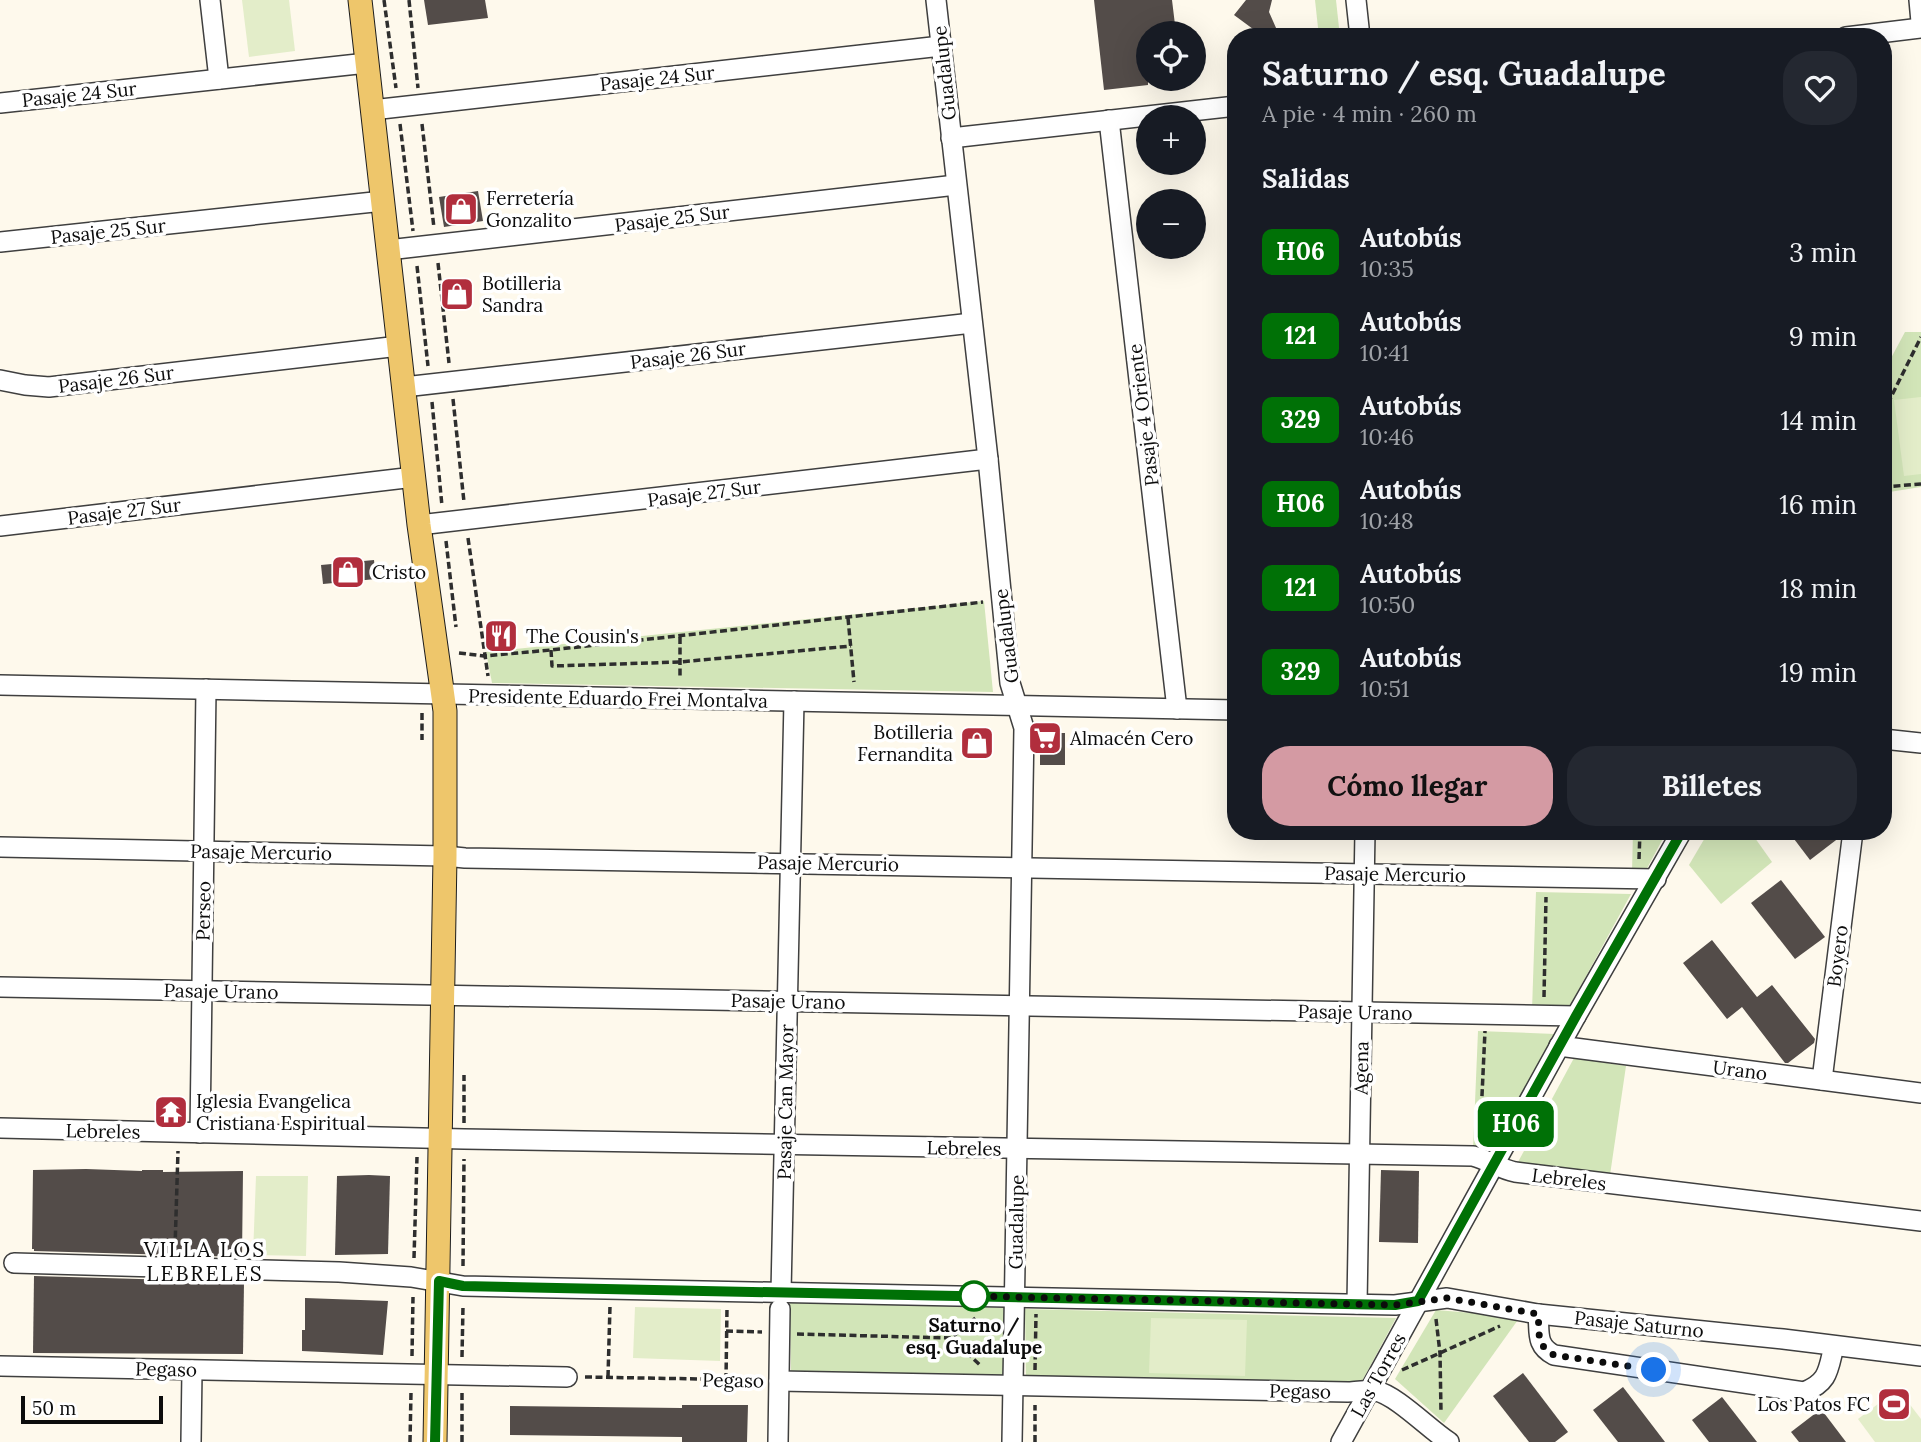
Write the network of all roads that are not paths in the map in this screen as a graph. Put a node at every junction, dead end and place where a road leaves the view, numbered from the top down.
1 (210, 0) edge
2 (360, 0) edge
3 (936, 0) edge
4 (1356, 0) edge
5 (1919, 0) edge
6 (1921, 22) edge
7 (1359, 28) edge
8 (1921, 28) edge
9 (1892, 31) edge
10 (941, 46) junction
11 (367, 63) junction
12 (219, 79) junction
13 (0, 103) edge
14 (1227, 107) edge
15 (372, 110) junction
16 (1109, 120) junction
17 (951, 138) junction
18 (956, 185) junction
19 (383, 201) junction
20 (0, 242) edge
21 (388, 250) junction
22 (972, 323) junction
23 (399, 346) junction
24 (0, 380) edge
25 (404, 387) junction
26 (988, 459) junction
27 (414, 477) junction
28 (419, 525) junction
29 (0, 526) edge
30 (0, 685) edge
31 (206, 689) junction
32 (444, 694) junction
33 (794, 701) junction
34 (1017, 706) junction
35 (1177, 709) junction
36 (1227, 710) edge
37 (1892, 739) edge
38 (1921, 743) edge
39 (1365, 840) edge
40 (1675, 840) edge
41 (1852, 840) edge
42 (0, 846) edge
43 (204, 851) junction
44 (445, 856) junction
45 (791, 862) junction
46 (1022, 867) junction
47 (1365, 874) junction
48 (1647, 879) junction
49 (0, 987) edge
50 (202, 990) junction
51 (443, 995) junction
52 (788, 1001) junction
53 (1020, 1006) junction
54 (1362, 1012) junction
55 (1576, 1016) junction
56 (1559, 1046) junction
57 (1822, 1080) junction
58 (1921, 1093) edge
59 (0, 1128) edge
60 (200, 1133) junction
61 (440, 1138) junction
62 (785, 1144) junction
63 (1017, 1149) junction
64 (1360, 1155) junction
65 (1486, 1161) junction
66 (1921, 1221) edge
67 (14, 1263) dead end
68 (439, 1281) junction
69 (1008, 1297) junction
70 (1426, 1300) junction
71 (781, 1301) junction
72 (1357, 1304) junction
73 (1535, 1313) junction
74 (1835, 1346) junction
75 (1921, 1356) edge
76 (0, 1366) edge
77 (192, 1370) junction
78 (436, 1374) junction
79 (567, 1377) road end
80 (779, 1381) junction
81 (1007, 1385) junction
82 (1374, 1385) junction
83 (1445, 1439) edge
84 (191, 1442) edge
85 (435, 1442) edge
86 (778, 1442) edge
87 (1012, 1442) edge
88 (1341, 1442) edge

1 - 12 street
2 - 11 main road
3 - 10 street, Guadalupe
4 - 7 street
5 - 6 street
8 - 9 street
10 - 15 street, Pasaje 24 Sur
10 - 17 street, Guadalupe
11 - 12 street, Pasaje 24 Sur
11 - 15 main road
12 - 13 street, Pasaje 24 Sur
14 - 16 street
15 - 19 main road
16 - 17 street
16 - 35 street, Pasaje 4 Oriente
17 - 18 street, Guadalupe
18 - 21 street, Pasaje 25 Sur
18 - 22 street, Guadalupe
19 - 20 street, Pasaje 25 Sur
19 - 21 main road
21 - 23 main road
22 - 25 street, Pasaje 26 Sur
22 - 26 street, Guadalupe
23 - 24 street, Pasaje 26 Sur
23 - 25 main road
25 - 27 main road
26 - 28 street, Pasaje 27 Sur
26 - 34 street, Guadalupe
27 - 28 main road
27 - 29 street, Pasaje 27 Sur
28 - 32 main road
30 - 31 street, Presidente Eduardo Frei Montalva
31 - 32 street, Presidente Eduardo Frei Montalva
31 - 43 street, Perseo
32 - 33 street, Presidente Eduardo Frei Montalva
32 - 44 main road
33 - 34 street, Presidente Eduardo Frei Montalva
33 - 45 street, Pasaje Can Mayor
34 - 35 street, Presidente Eduardo Frei Montalva
34 - 46 street, Guadalupe
35 - 36 street, Presidente Eduardo Frei Montalva
37 - 38 street
39 - 47 street, Agena
40 - 48 street, Las Torres
41 - 57 street, Boyero
42 - 43 street, Pasaje Mercurio
43 - 44 street, Pasaje Mercurio
43 - 50 street, Perseo
44 - 45 street, Pasaje Mercurio
44 - 51 main road
45 - 46 street, Pasaje Mercurio
45 - 52 street, Pasaje Can Mayor
46 - 47 street, Pasaje Mercurio
46 - 53 street, Guadalupe
47 - 48 street, Pasaje Mercurio
47 - 54 street, Agena
48 - 55 street, Las Torres
49 - 50 street, Pasaje Urano
50 - 51 street, Pasaje Urano
50 - 60 street, Perseo
51 - 52 street, Pasaje Urano
51 - 61 main road
52 - 53 street, Pasaje Urano
52 - 62 street, Pasaje Can Mayor
53 - 54 street, Pasaje Urano
53 - 63 street, Guadalupe
54 - 55 street, Pasaje Urano
54 - 64 street, Agena
55 - 56 street, Las Torres
56 - 57 street, Urano
56 - 65 street, Las Torres
57 - 58 street, Urano
59 - 60 street, Lebreles
60 - 61 street, Lebreles
61 - 62 street, Lebreles
61 - 68 main road
62 - 63 street, Lebreles
62 - 71 street, Pasaje Can Mayor
63 - 64 street, Lebreles
63 - 69 street, Guadalupe
64 - 65 street, Lebreles
64 - 72 street, Agena
65 - 66 street, Lebreles
65 - 70 street, Las Torres
67 - 68 street, Pasaje Saturno
68 - 71 street, Pasaje Saturno
68 - 78 main road
69 - 71 street, Pasaje Saturno
69 - 72 street, Pasaje Saturno
69 - 81 street, Guadalupe
70 - 72 street, Pasaje Saturno
70 - 73 street, Pasaje Saturno
70 - 82 street, Las Torres
71 - 80 street, Pasaje Can Mayor
73 - 74 street, Pasaje Saturno
73 - 74 street
74 - 75 street, Pasaje Saturno
76 - 77 street, Pegaso
77 - 78 street, Pegaso
77 - 84 street
78 - 79 street, Pegaso
78 - 85 main road
80 - 81 street, Pegaso
80 - 86 street, Pasaje Can Mayor
81 - 82 street, Pegaso
81 - 87 street, Guadalupe
82 - 83 street
82 - 88 street, Las Torres

